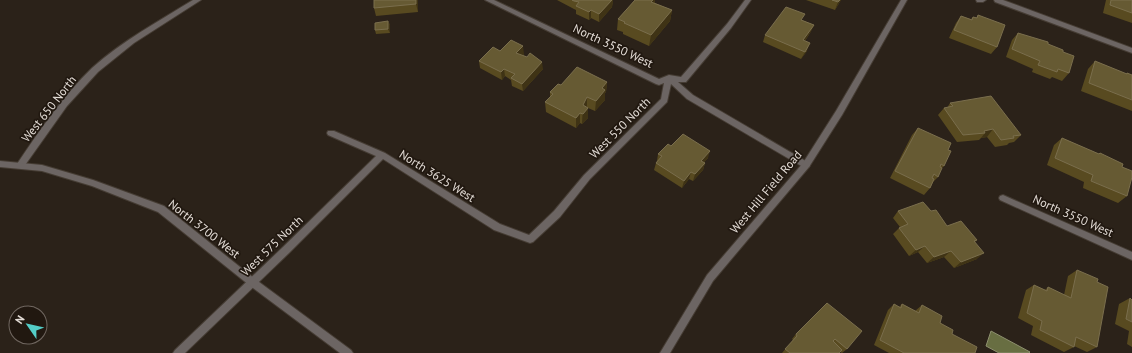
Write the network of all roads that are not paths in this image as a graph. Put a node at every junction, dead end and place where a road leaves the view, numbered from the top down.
1 (198, 0) edge
2 (488, 0) edge
3 (748, 0) edge
4 (904, 0) edge
5 (979, 0) edge
6 (983, 0) edge
7 (997, 0) edge
8 (1132, 51) edge
9 (669, 78) junction
10 (331, 133) dead end
11 (382, 155) junction
12 (0, 164) edge
13 (806, 165) junction
14 (20, 166) junction
15 (1003, 198) dead end
16 (530, 239) joint
17 (1132, 256) edge
18 (252, 282) junction
19 (178, 353) edge
20 (348, 353) edge
21 (665, 353) edge

1 - 14 street, West 650 North
2 - 9 street, North 3550 West
3 - 9 street
4 - 13 street, West Hill Field Road
5 - 6 street
7 - 8 street
9 - 13 street
9 - 16 street, West 550 North
10 - 11 street, North 3625 West
11 - 16 street, North 3625 West
11 - 18 street, West 575 North
12 - 14 street, North 3700 West
13 - 21 street, West Hill Field Road
14 - 18 street, North 3700 West
15 - 17 street, North 3550 West
18 - 19 street, West 575 North
18 - 20 street, North 3700 West

